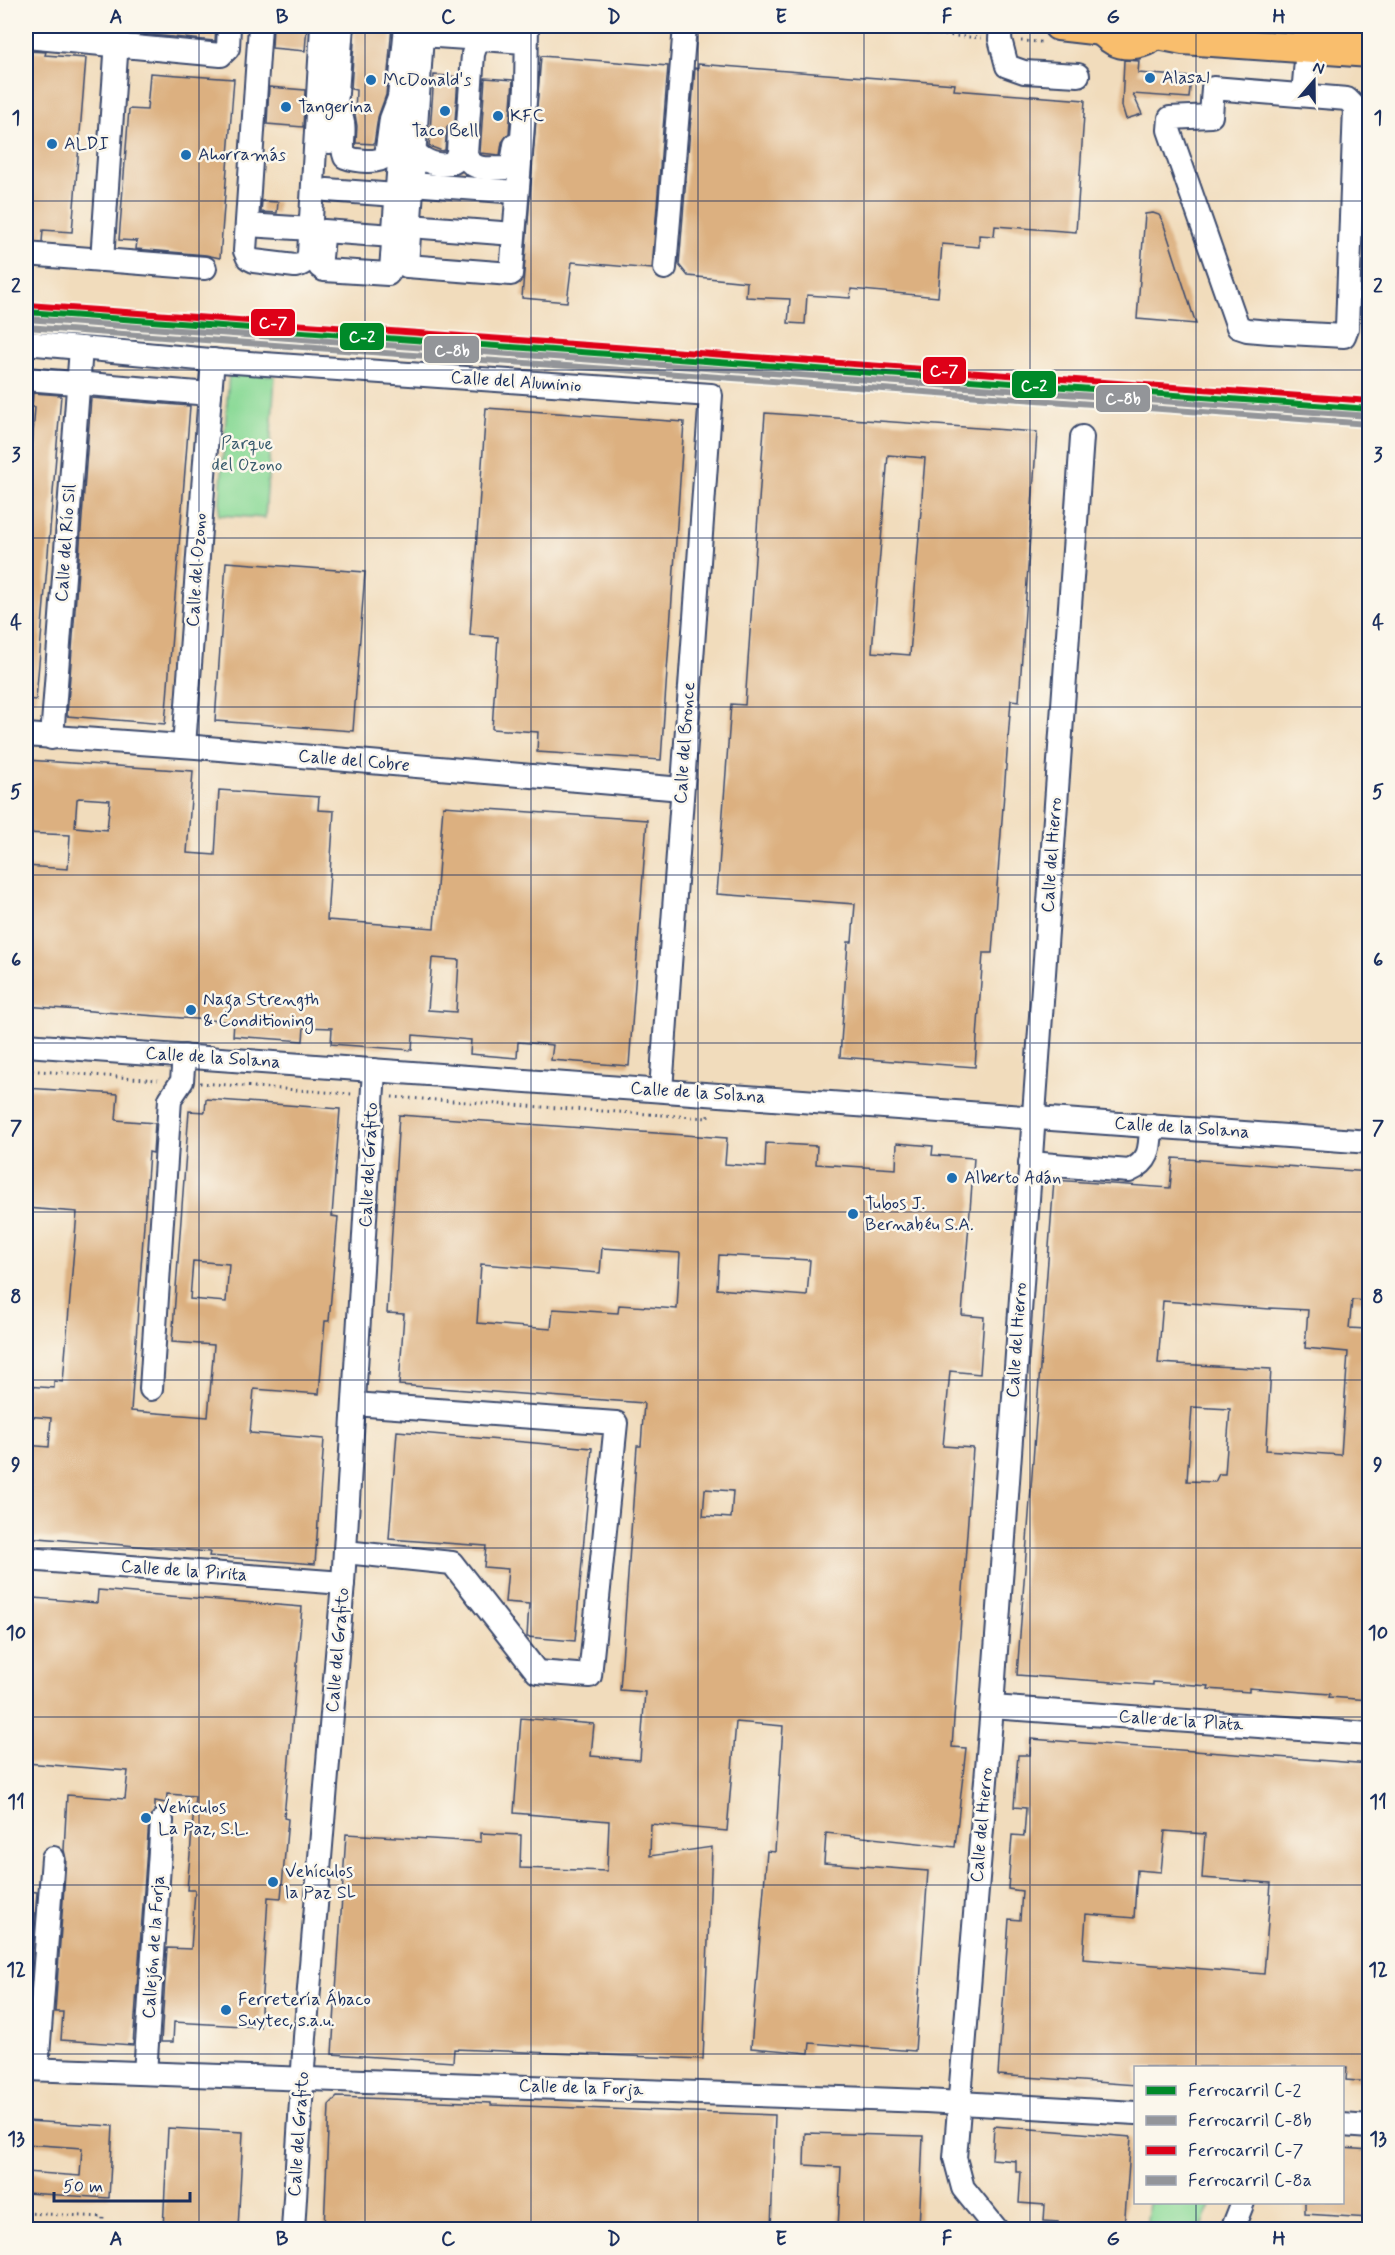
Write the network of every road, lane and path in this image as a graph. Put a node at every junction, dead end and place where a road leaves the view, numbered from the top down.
1 (229, 26) edge
2 (260, 26) edge
3 (322, 26) edge
4 (342, 26) edge
5 (406, 26) edge
6 (685, 26) edge
7 (831, 26) edge
8 (1336, 27) edge
9 (1100, 28) edge
10 (1162, 30) edge
11 (1370, 30) edge
12 (1000, 32) edge
13 (470, 34) edge
14 (526, 34) edge
15 (1051, 34) edge
16 (117, 36) edge
17 (26, 37) edge
18 (1306, 37) edge
19 (1370, 53) edge
20 (1078, 75) dead end
21 (526, 88) junction
22 (1303, 95) junction
23 (399, 98) junction
24 (336, 106) junction
25 (414, 151) junction
26 (404, 189) junction
27 (327, 190) junction
28 (517, 192) junction
29 (247, 225) junction
30 (317, 230) junction
31 (402, 231) junction
32 (514, 234) junction
33 (26, 255) edge
34 (102, 260) junction
35 (205, 268) dead end
36 (665, 268) dead end
37 (26, 343) edge
38 (81, 348) junction
39 (213, 360) junction
40 (26, 379) edge
41 (78, 383) junction
42 (210, 394) junction
43 (711, 395) joint
44 (1082, 437) dead end
45 (26, 735) edge
46 (52, 738) junction
47 (184, 746) junction
48 (682, 789) junction
49 (26, 1045) edge
50 (184, 1056) junction
51 (374, 1070) junction
52 (661, 1090) junction
53 (1033, 1117) junction
54 (1151, 1126) junction
55 (1370, 1142) edge
56 (1029, 1163) junction
57 (150, 1389) dead end
58 (354, 1404) junction
59 (345, 1552) junction
60 (26, 1559) edge
61 (343, 1583) junction
62 (992, 1707) junction
63 (1370, 1734) edge
64 (162, 1821) dead end
65 (53, 1858) dead end
66 (31, 2069) edge
67 (146, 2073) junction
68 (302, 2078) junction
69 (959, 2103) junction
70 (1134, 2113) edge
71 (1344, 2125) edge
72 (1370, 2127) edge
73 (1242, 2204) edge
74 (1255, 2204) edge
75 (26, 2213) edge
76 (102, 2229) edge
77 (293, 2229) edge
78 (997, 2229) edge
79 (1232, 2229) edge
80 (1245, 2229) edge

1 - 16 street
2 - 29 street
3 - 30 street
4 - 24 street
5 - 23 street
6 - 36 street
7 - 12 path
8 - 11 main road
8 - 18 main road
9 - 10 main road
9 - 15 main road
10 - 18 main road
12 - 15 path
12 - 20 street
13 - 14 street
13 - 21 street
13 - 25 street
13 - 25 street
14 - 21 street
16 - 17 street
16 - 34 street
18 - 19 main road
18 - 22 street
21 - 28 street
22 - 22 street
23 - 24 street
23 - 26 street
24 - 27 street
25 - 26 street
26 - 27 street
26 - 28 street
26 - 31 street
27 - 30 street
28 - 32 street
29 - 30 street
29 - 30 street
30 - 31 street
30 - 31 street
31 - 32 street
31 - 32 street
33 - 34 street
34 - 35 street
37 - 38 street, Calle del Aluminio
38 - 39 street, Calle del Aluminio
38 - 41 street, Calle del Río Sil
39 - 42 street
39 - 43 street, Calle del Aluminio
40 - 41 street
41 - 42 street
41 - 46 street, Calle del Río Sil
42 - 47 street, Calle del Ozono
43 - 48 street, Calle del Bronce
44 - 53 street, Calle del Hierro
45 - 46 street, Calle del Cobre
46 - 47 street, Calle del Cobre
47 - 48 street, Calle del Cobre
48 - 52 street, Calle del Bronce
49 - 50 street, Calle de la Solana
50 - 51 street, Calle de la Solana
50 - 57 street
51 - 52 street, Calle de la Solana
51 - 58 street, Calle del Grafito
52 - 53 street, Calle de la Solana
53 - 54 street, Calle de la Solana
53 - 56 street, Calle del Hierro
54 - 55 street, Calle de la Solana
54 - 56 street
56 - 62 street, Calle del Hierro
58 - 59 street, Calle del Grafito
58 - 59 street
59 - 61 street, Calle del Grafito
60 - 61 street, Calle de la Pirita
61 - 68 street, Calle del Grafito
62 - 63 street, Calle de la Plata
62 - 69 street, Calle del Hierro
64 - 67 street, Callejón de la Forja
65 - 66 street
66 - 67 street, Calle de la Forja
67 - 68 street, Calle de la Forja
68 - 69 street, Calle de la Forja
68 - 77 street, Calle del Grafito
69 - 70 street, Calle de la Forja
69 - 78 street, Calle del Hierro
71 - 72 street
73 - 79 street
74 - 80 street
75 - 76 path

